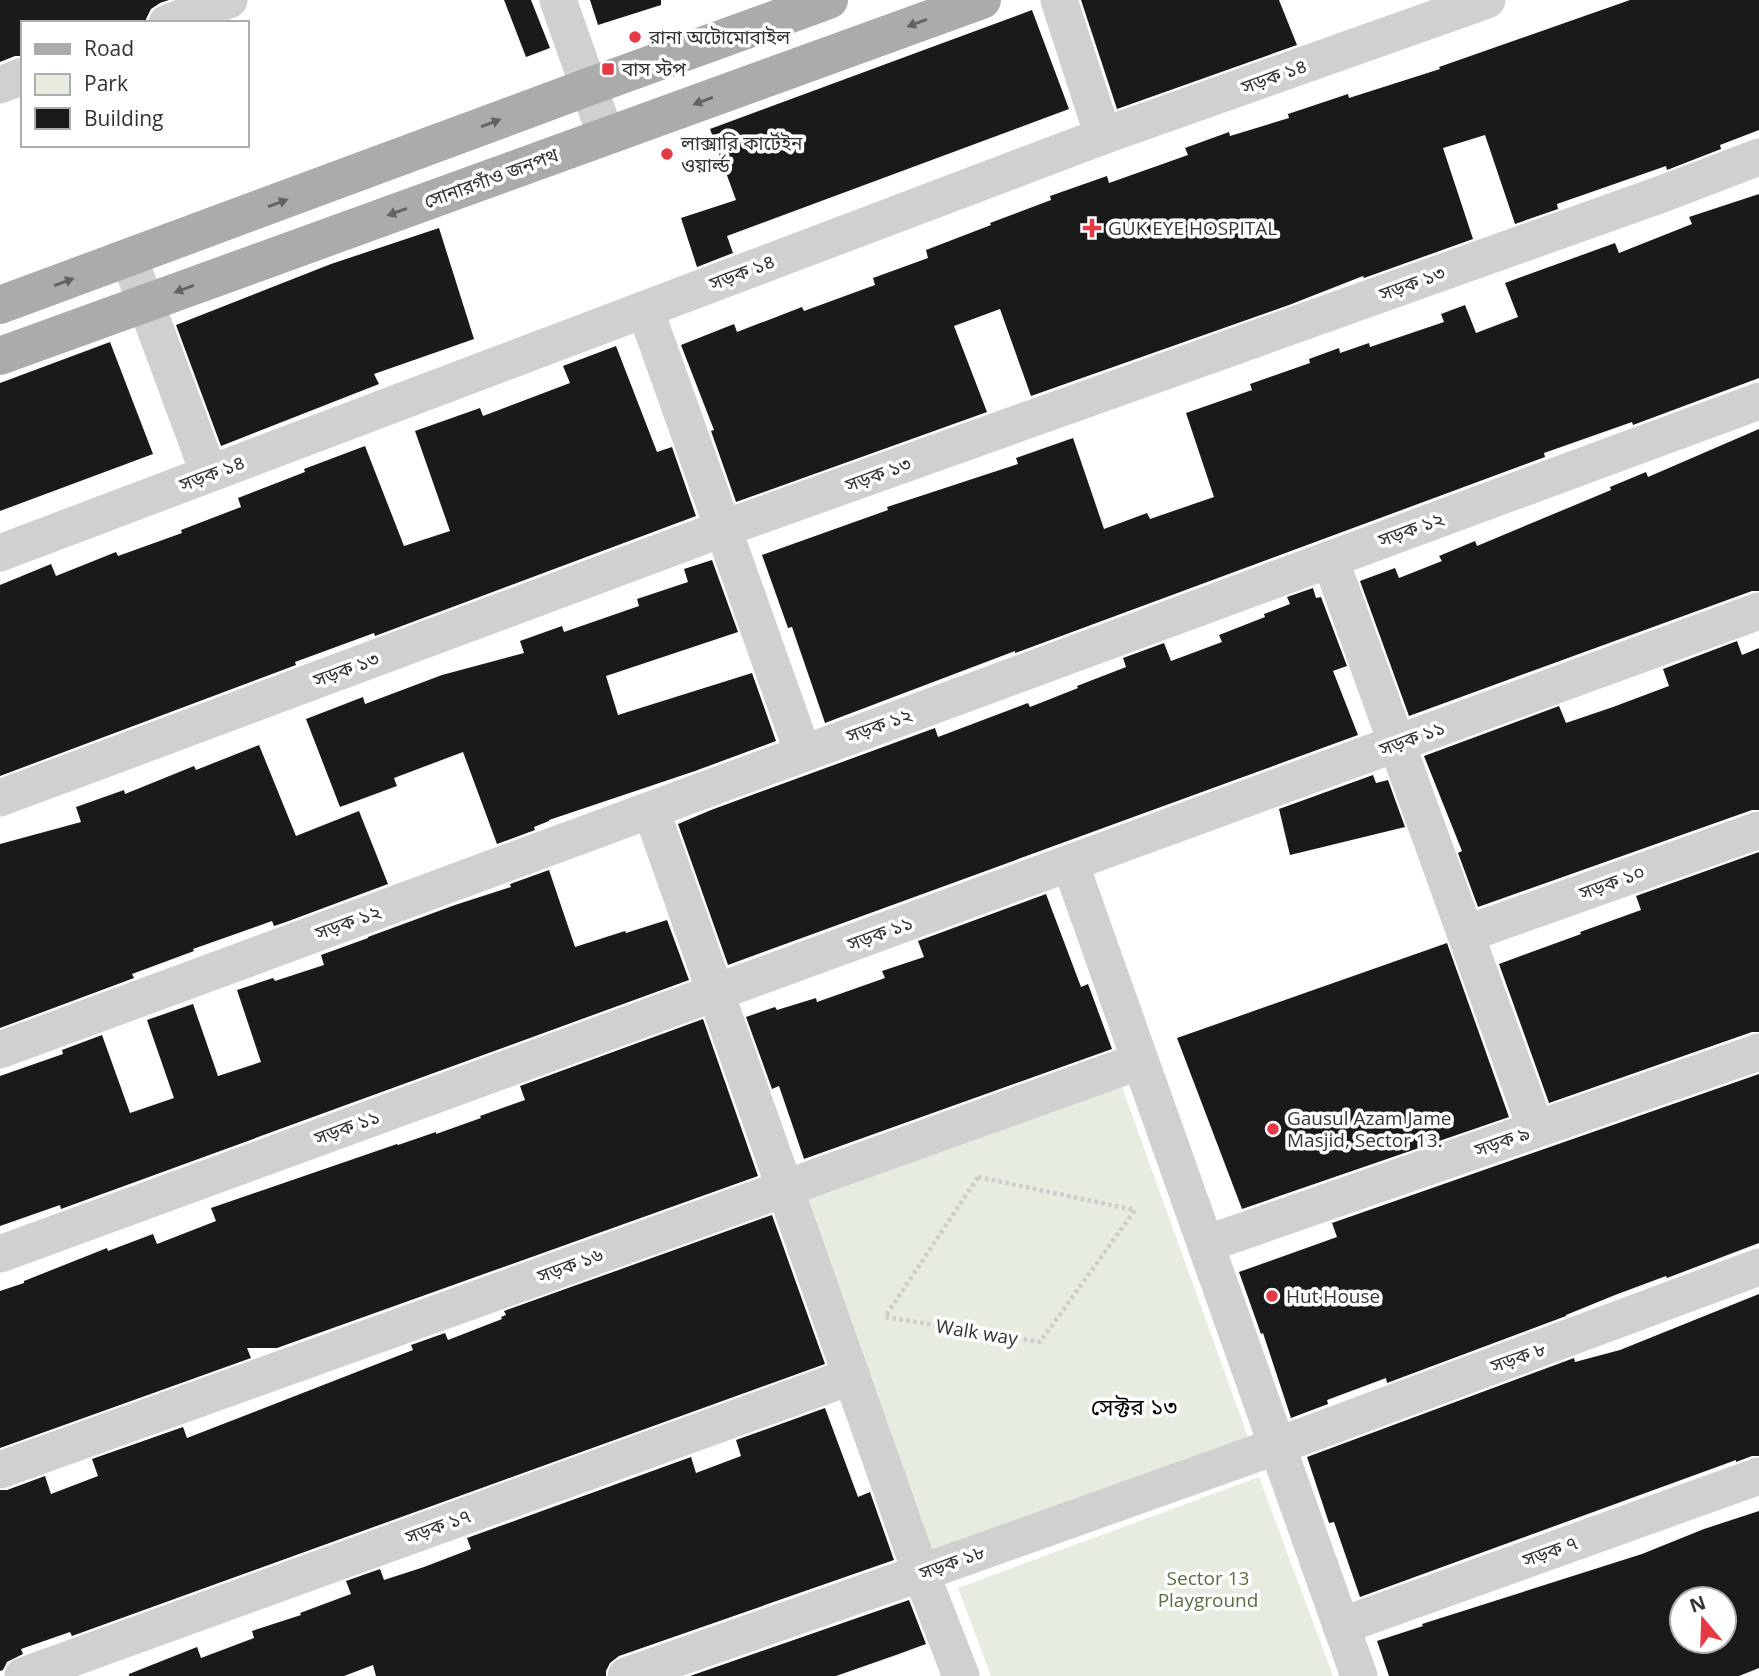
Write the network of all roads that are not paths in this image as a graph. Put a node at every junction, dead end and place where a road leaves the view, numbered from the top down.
1 (229, 0) edge
2 (558, 0) edge
3 (829, 0) edge
4 (982, 0) edge
5 (1059, 0) edge
6 (1488, 0) edge
7 (172, 21) edge
8 (21, 77) edge
9 (0, 85) edge
10 (588, 87) junction
11 (606, 136) junction
12 (1103, 136) junction
13 (1759, 157) edge
14 (129, 258) junction
15 (145, 303) junction
16 (0, 305) edge
17 (645, 309) junction
18 (0, 356) edge
19 (1759, 401) edge
20 (209, 474) junction
21 (722, 529) junction
22 (0, 553) edge
23 (1330, 559) junction
24 (1759, 611) edge
25 (1397, 744) junction
26 (803, 753) junction
27 (0, 798) edge
28 (652, 810) junction
29 (1759, 831) edge
30 (1070, 863) junction
31 (1466, 934) junction
32 (716, 993) junction
33 (0, 1050) edge
34 (1759, 1052) edge
35 (1140, 1061) junction
36 (1536, 1129) junction
37 (785, 1188) junction
38 (1206, 1244) junction
39 (0, 1254) edge
40 (1759, 1267) edge
41 (852, 1376) junction
42 (1277, 1446) junction
43 (0, 1470) edge
44 (1759, 1476) edge
45 (921, 1573) junction
46 (1341, 1626) junction
47 (23, 1676) edge
48 (626, 1676) edge
49 (961, 1676) edge
50 (1359, 1676) edge

1 - 7 street
2 - 10 street
3 - 10 main road
4 -> 11 main road, সোনারগাঁও জনপথ
5 - 12 street
6 - 12 street, সড়ক ১৪
8 - 9 street
10 - 11 street
14 -> 10 main road
11 -> 15 main road, সোনারগাঁও জনপথ
12 - 17 street, সড়ক ১৪
13 - 21 street, সড়ক ১৩
14 - 15 street
16 -> 14 main road
15 - 18 main road, সোনারগাঁও জনপথ
15 - 20 street
17 - 20 street, সড়ক ১৪
17 - 21 street
19 - 23 street, সড়ক ১২
20 - 22 street, সড়ক ১৪
21 - 26 street
21 - 27 street, সড়ক ১৩
23 - 25 street
23 - 26 street, সড়ক ১২
24 - 25 street, সড়ক ১১
25 - 30 street, সড়ক ১১
25 - 31 street
26 - 28 street, সড়ক ১২
28 - 32 street
28 - 33 street, সড়ক ১২
29 - 31 street, সড়ক ১০
30 - 32 street, সড়ক ১১
30 - 35 street
31 - 36 street
32 - 37 street
32 - 39 street, সড়ক ১১
34 - 36 street, সড়ক ৯
35 - 37 street, সড়ক ১৬
35 - 38 street
36 - 38 street, সড়ক ৯
37 - 41 street
37 - 43 street, সড়ক ১৬
38 - 42 street
40 - 42 street, সড়ক ৮
41 - 45 street
41 - 47 street, সড়ক ১৭
42 - 45 street, সড়ক ১৮
42 - 46 street
44 - 46 street, সড়ক ৭
45 - 48 street, সড়ক ১৮
45 - 49 street
46 - 50 street

